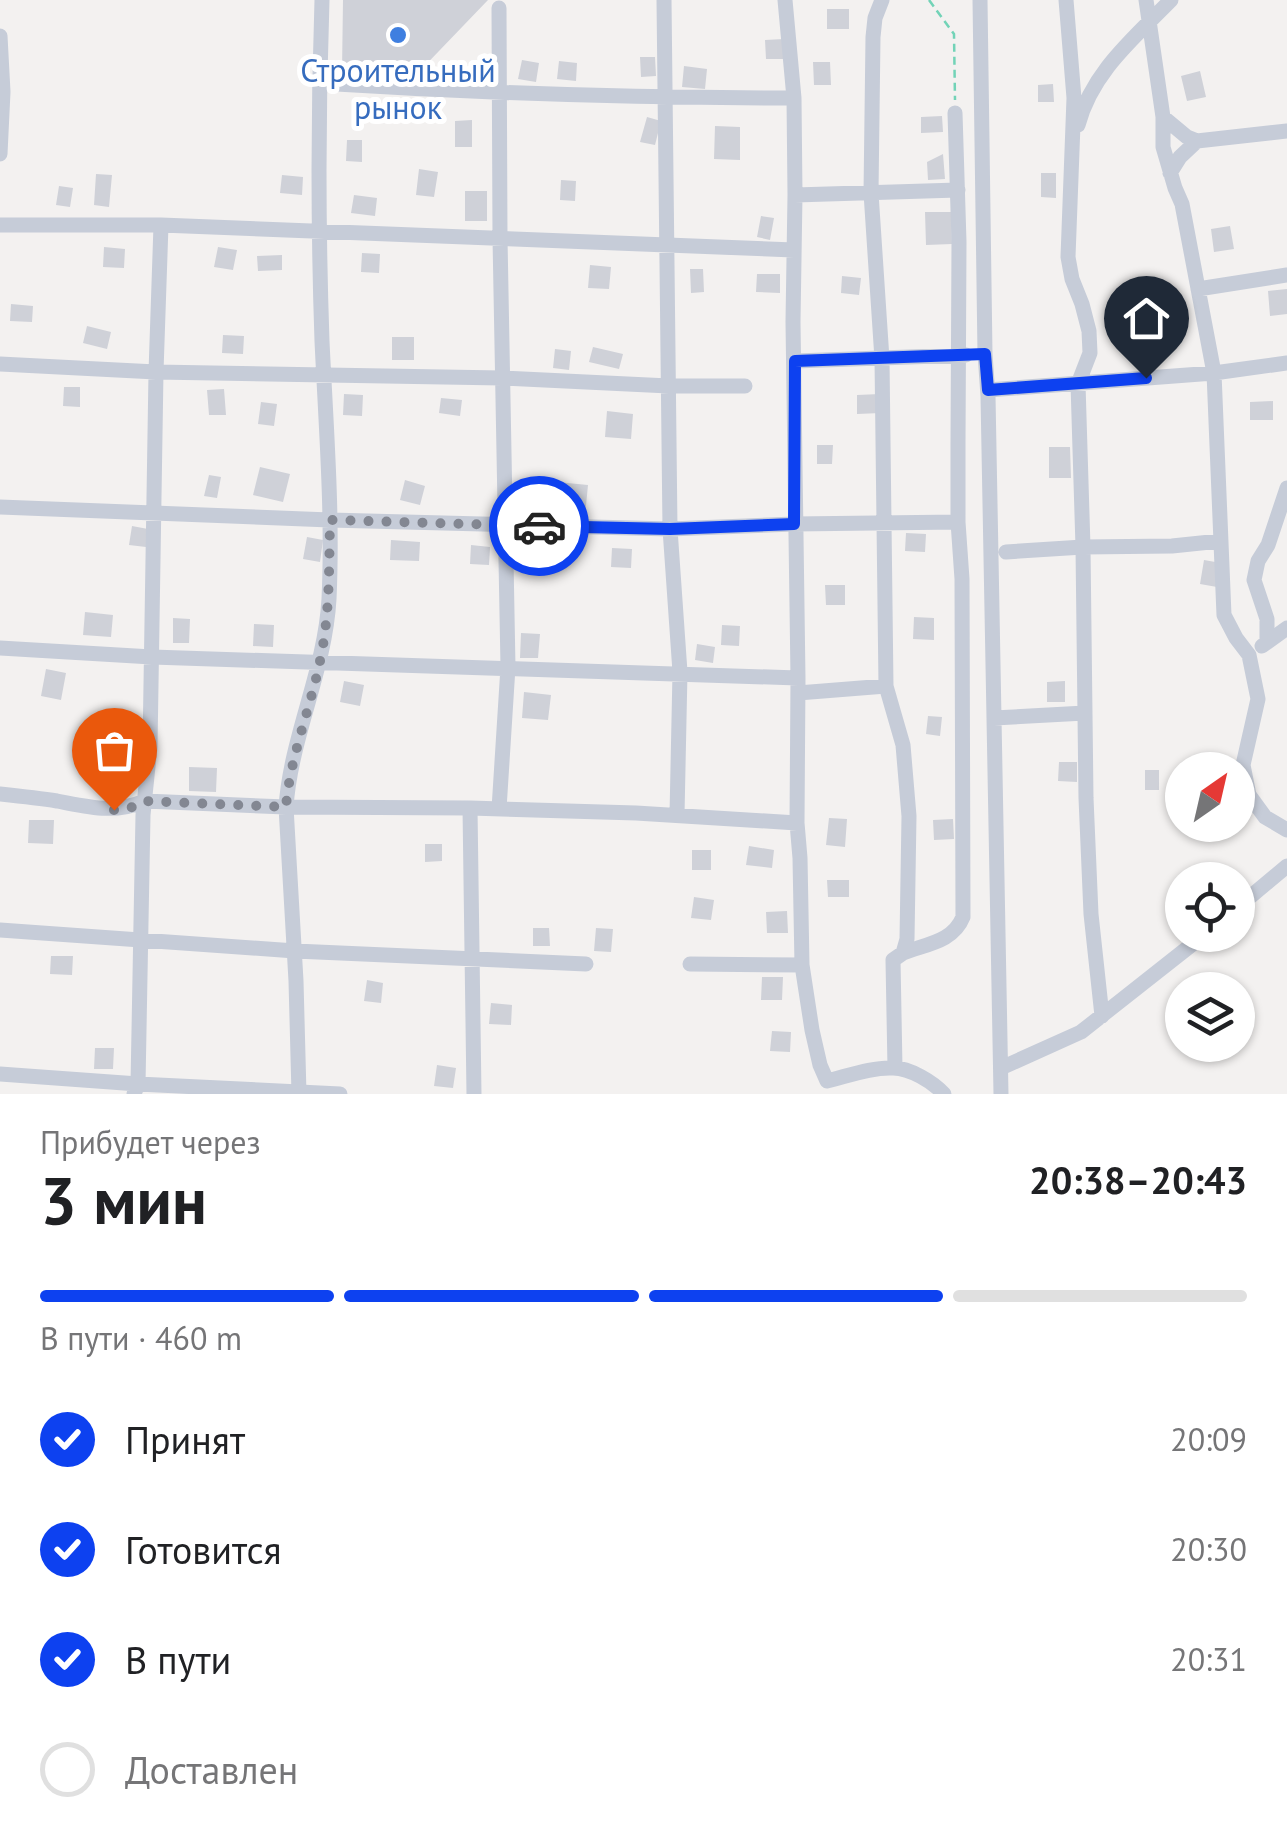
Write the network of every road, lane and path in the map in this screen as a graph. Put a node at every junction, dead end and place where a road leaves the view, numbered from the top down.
1 (322, 0) edge
2 (664, 0) edge
3 (785, 0) edge
4 (882, 0) edge
5 (929, 0) edge
6 (980, 0) edge
7 (1146, 0) edge
8 (1170, 0) edge
9 (1069, 1) edge
10 (498, 8) dead end
11 (1149, 21) junction
12 (0, 36) edge
13 (1, 80) edge
14 (319, 82) junction
15 (499, 90) junction
16 (665, 98) junction
17 (794, 98) junction
18 (955, 112) joint
19 (1162, 116) junction
20 (1287, 131) edge
21 (1197, 141) junction
22 (1071, 153) junction
23 (0, 154) edge
24 (1170, 173) junction
25 (958, 190) junction
26 (871, 192) junction
27 (795, 195) junction
28 (0, 225) edge
29 (160, 225) junction
30 (318, 231) junction
31 (500, 238) junction
32 (668, 245) junction
33 (794, 250) junction
34 (1287, 275) edge
35 (1198, 289) junction
36 (985, 354) junction
37 (960, 355) junction
38 (882, 358) junction
39 (795, 361) junction
40 (1287, 363) edge
41 (0, 364) edge
42 (156, 372) junction
43 (1214, 372) junction
44 (324, 374) junction
45 (502, 378) junction
46 (1078, 384) junction
47 (669, 386) junction
48 (744, 386) dead end
49 (988, 390) junction
50 (1287, 488) edge
51 (0, 507) edge
52 (154, 513) junction
53 (330, 520) junction
54 (958, 522) junction
55 (505, 524) junction
56 (794, 524) junction
57 (884, 524) junction
58 (670, 529) junction
59 (1220, 540) junction
60 (1083, 547) junction
61 (1006, 552) dead end
62 (1287, 628) edge
63 (1267, 642) junction
64 (0, 648) edge
65 (1249, 655) junction
66 (152, 657) junction
67 (320, 661) junction
68 (508, 667) junction
69 (680, 672) junction
70 (798, 685) junction
71 (886, 686) junction
72 (1085, 714) junction
73 (994, 718) junction
74 (0, 794) edge
75 (145, 801) junction
76 (286, 807) junction
77 (470, 808) junction
78 (499, 808) junction
79 (678, 815) junction
80 (797, 823) junction
81 (1287, 830) edge
82 (1287, 866) edge
83 (1255, 893) edge
84 (0, 930) edge
85 (141, 942) junction
86 (295, 951) junction
87 (1183, 952) edge
88 (902, 953) junction
89 (472, 958) junction
90 (586, 964) dead end
91 (690, 964) dead end
92 (802, 965) junction
93 (1102, 1016) junction
94 (895, 1068) junction
95 (1001, 1068) junction
96 (0, 1074) edge
97 (136, 1089) edge
98 (299, 1093) edge
99 (340, 1094) edge
100 (474, 1094) edge
101 (944, 1094) edge
102 (1001, 1094) edge

1 - 14 street
2 - 16 street
3 - 17 street
4 - 26 street
5 - 18 path
6 - 36 street
7 - 11 street
8 - 11 street
9 - 22 street
10 - 15 street
11 - 19 street
11 - 22 street
12 - 13 street
13 - 23 street
14 - 15 street
14 - 30 street
15 - 16 street
15 - 31 street
16 - 17 street
16 - 32 street
17 - 27 street
18 - 25 street
19 - 21 street
19 - 24 street
20 - 21 street
21 - 24 street
22 - 46 street
24 - 35 street
25 - 26 street
25 - 37 street
26 - 27 street
26 - 38 street
27 - 33 street
28 - 29 street
29 - 30 street
29 - 42 street
30 - 31 street
30 - 44 street
31 - 32 street
31 - 45 street
32 - 33 street
32 - 47 street
33 - 39 street
34 - 35 street
35 - 43 street
36 - 37 street
36 - 49 street
37 - 38 street
37 - 54 street
38 - 39 street
38 - 57 street
39 - 56 street
40 - 43 street
41 - 42 street
42 - 44 street
42 - 52 street
43 - 46 street
43 - 59 street
44 - 45 street
44 - 53 street
45 - 47 street
45 - 55 street
46 - 49 street
46 - 60 street
47 - 48 street
47 - 58 street
49 - 73 street
50 - 63 street
51 - 52 street
52 - 53 street
52 - 66 street
53 - 55 street
53 - 67 street
54 - 57 street
54 - 88 street
55 - 58 street
55 - 68 street
56 - 57 street
56 - 58 street
56 - 70 street
57 - 71 street
58 - 69 street
59 - 60 street
59 - 65 street
60 - 61 street
60 - 72 street
62 - 63 street
63 - 65 street
64 - 66 street
65 - 81 street
66 - 67 street
66 - 75 street
67 - 68 street
67 - 76 street
68 - 69 street
68 - 78 street
69 - 70 street
69 - 79 street
70 - 71 street
70 - 80 street
71 - 88 street
72 - 73 street
72 - 93 street
73 - 95 street
74 - 75 street
75 - 76 street
75 - 85 street
76 - 77 street
76 - 86 street
77 - 78 street
77 - 89 street
78 - 79 street
79 - 80 street
80 - 92 street
82 - 83 street
84 - 85 street
85 - 86 street
85 - 97 street
86 - 89 street
86 - 98 street
87 - 93 street
88 - 94 street
89 - 90 street
89 - 100 street
91 - 92 street
92 - 94 street
93 - 95 street
94 - 101 street
95 - 102 street
96 - 97 street
97 - 98 street
98 - 99 street

